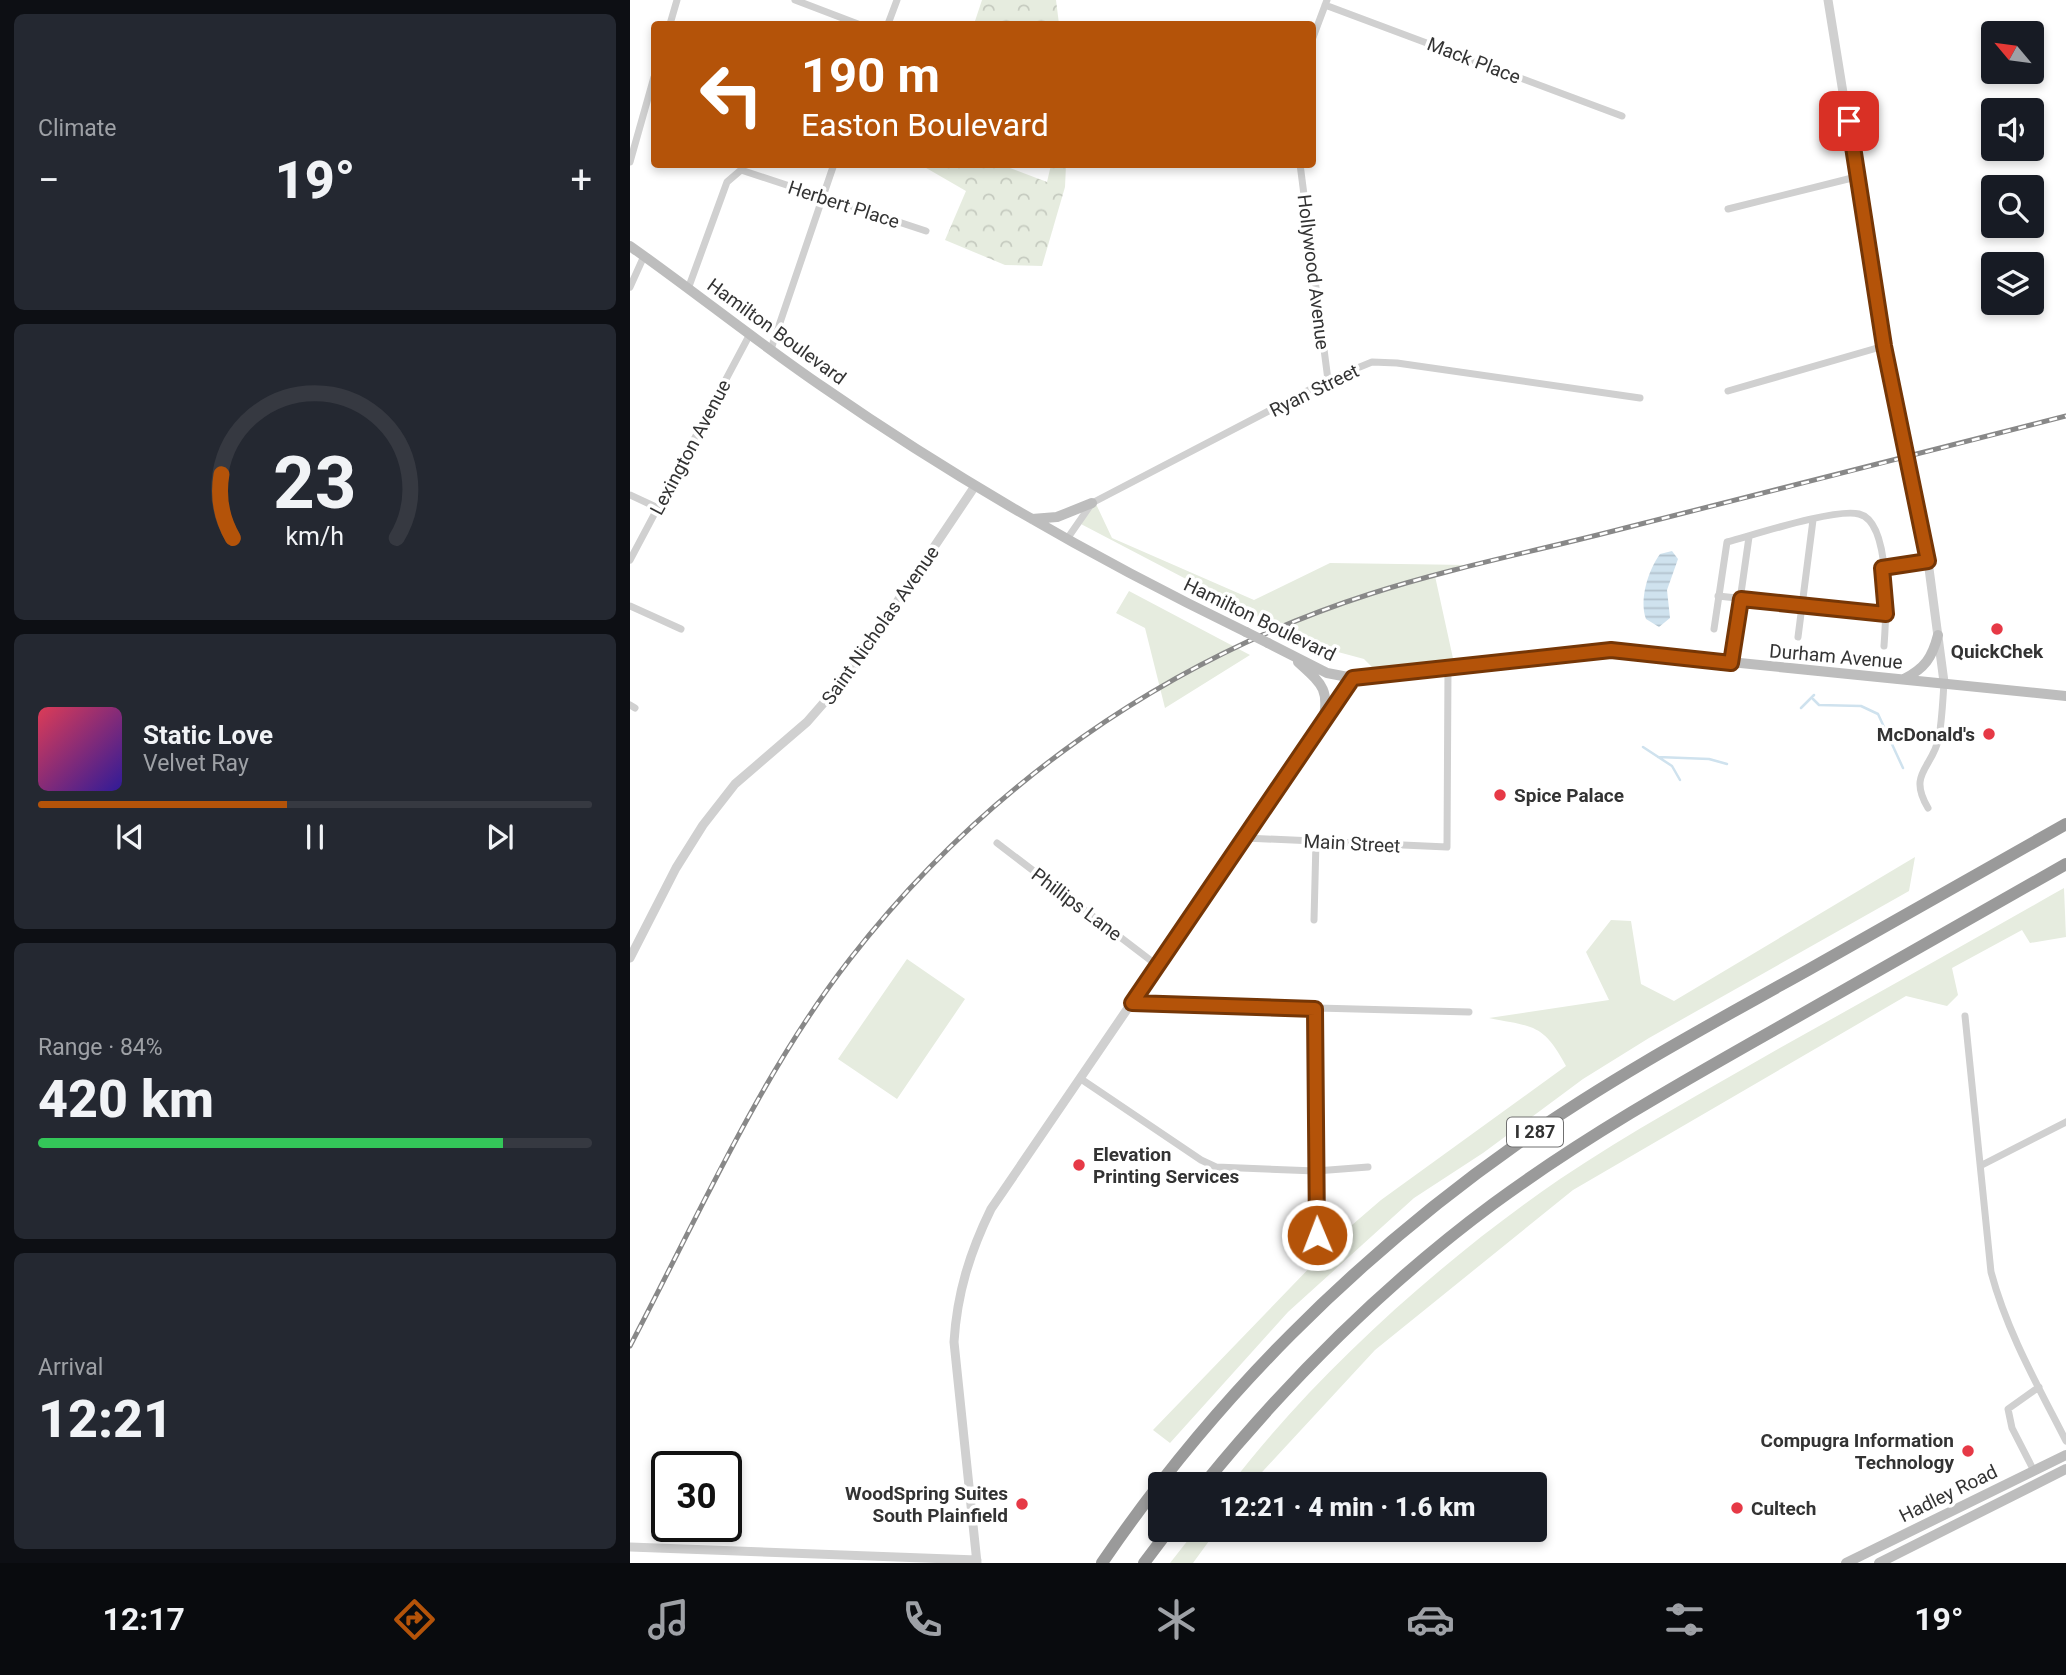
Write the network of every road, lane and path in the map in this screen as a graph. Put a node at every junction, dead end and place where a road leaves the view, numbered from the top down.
1 (677, 0) edge
2 (795, 0) edge
3 (897, 0) edge
4 (1828, 0) edge
5 (1326, 3) edge
6 (671, 21) edge
7 (850, 21) edge
8 (889, 21) edge
9 (1316, 29) edge
10 (651, 88) edge
11 (1622, 116) dead end
12 (630, 162) edge
13 (832, 168) edge
14 (1301, 168) edge
15 (1856, 177) junction
16 (821, 198) junction
17 (1728, 209) dead end
18 (926, 231) dead end
19 (630, 246) edge
20 (645, 256) junction
21 (630, 287) edge
22 (688, 289) junction
23 (750, 334) junction
24 (1884, 346) junction
25 (771, 349) junction
26 (1328, 380) junction
27 (1728, 391) dead end
28 (1640, 398) dead end
29 (975, 486) junction
30 (630, 495) edge
31 (1092, 503) junction
32 (658, 508) junction
33 (1031, 519) junction
34 (1813, 520) junction
35 (1749, 537) junction
36 (1067, 539) junction
37 (630, 560) edge
38 (1928, 561) junction
39 (1882, 568) junction
40 (1718, 596) junction
41 (1741, 599) junction
42 (1802, 605) junction
43 (630, 606) edge
44 (1886, 614) junction
45 (681, 629) dead end
46 (1714, 629) dead end
47 (1938, 635) junction
48 (1798, 637) dead end
49 (1884, 646) dead end
50 (1287, 653) junction
51 (1731, 663) junction
52 (1448, 668) junction
53 (1353, 678) junction
54 (1903, 680) junction
55 (1944, 682) junction
56 (2066, 696) edge
57 (1323, 722) junction
58 (1928, 808) dead end
59 (2066, 824) edge
60 (1245, 838) junction
61 (1316, 841) junction
62 (997, 843) dead end
63 (2066, 864) edge
64 (1314, 920) dead end
65 (630, 958) edge
66 (1158, 965) junction
67 (1132, 1003) junction
68 (1315, 1009) junction
69 (1469, 1012) dead end
70 (1965, 1016) dead end
71 (1081, 1079) junction
72 (2066, 1122) edge
73 (1982, 1166) junction
74 (1368, 1167) dead end
75 (1316, 1171) junction
76 (1317, 1235) dead end
77 (2039, 1387) junction
78 (2066, 1441) edge
79 (2066, 1455) edge
80 (2066, 1469) edge
81 (2034, 1471) junction
82 (1214, 1472) edge
83 (1160, 1542) edge
84 (630, 1547) edge
85 (977, 1562) edge
86 (1102, 1563) edge
87 (1144, 1563) edge
88 (1846, 1563) edge
89 (1879, 1563) edge

1 - 6 street
2 - 7 street
3 - 8 street
4 - 15 street
5 - 9 street
5 - 11 street, Mack Place
10 - 12 street
13 - 16 street
14 - 26 street, Hollywood Avenue
15 - 17 street
15 - 24 street
16 - 18 street, Herbert Place
16 - 22 street, Herbert Place
16 - 25 street
19 - 20 main road, Hamilton Boulevard
20 - 21 street
20 - 22 main road, Hamilton Boulevard
22 - 23 main road, Hamilton Boulevard
23 - 25 main road, Hamilton Boulevard
23 - 32 street, Lexington Avenue
24 - 27 street
24 - 38 street
25 - 29 main road, Hamilton Boulevard
26 - 28 street, Ryan Street
26 - 31 street, Ryan Street
29 - 33 main road, Hamilton Boulevard
29 - 65 street, Saint Nicholas Avenue
30 - 32 street
31 - 33 main road
31 - 36 street, Ryan Street
32 - 37 street, Lexington Avenue
33 - 36 main road, Hamilton Boulevard
34 - 35 street
34 - 39 street
34 - 42 street
35 - 40 street
35 - 41 street
36 - 50 main road, Hamilton Boulevard, bridge
38 - 39 street
38 - 47 street
39 - 44 street
40 - 41 street
40 - 46 street
41 - 42 street
41 - 51 street
42 - 44 street
42 - 48 street
43 - 45 street
44 - 49 street
47 - 54 main road
47 - 55 street
50 - 53 main road, Hamilton Boulevard
50 - 57 main road
51 - 52 main road, Durham Avenue
51 - 54 main road, Durham Avenue
52 - 53 main road, Durham Avenue
52 - 61 street, Main Street
53 - 57 street, Hamilton Boulevard
54 - 55 main road, Durham Avenue
55 - 56 main road, Durham Avenue
55 - 58 street
57 - 60 street, Hamilton Boulevard
59 - 86 highway, I 287
60 - 61 street, Main Street
60 - 66 street, Hamilton Boulevard
61 - 64 street
62 - 66 street, Phillips Lane
63 - 82 highway, I 287
66 - 67 street, Hamilton Boulevard
67 - 68 street
67 - 71 street, Hamilton Boulevard
68 - 69 street
68 - 75 street
70 - 73 street
71 - 75 street
71 - 85 street, Hamilton Boulevard
72 - 73 street
73 - 77 street
74 - 75 street
75 - 76 street
77 - 78 street
77 - 81 street
79 - 81 main road, Hadley Road
80 - 89 main road, Hadley Road
81 - 88 main road, Hadley Road
83 - 87 highway
84 - 85 street

